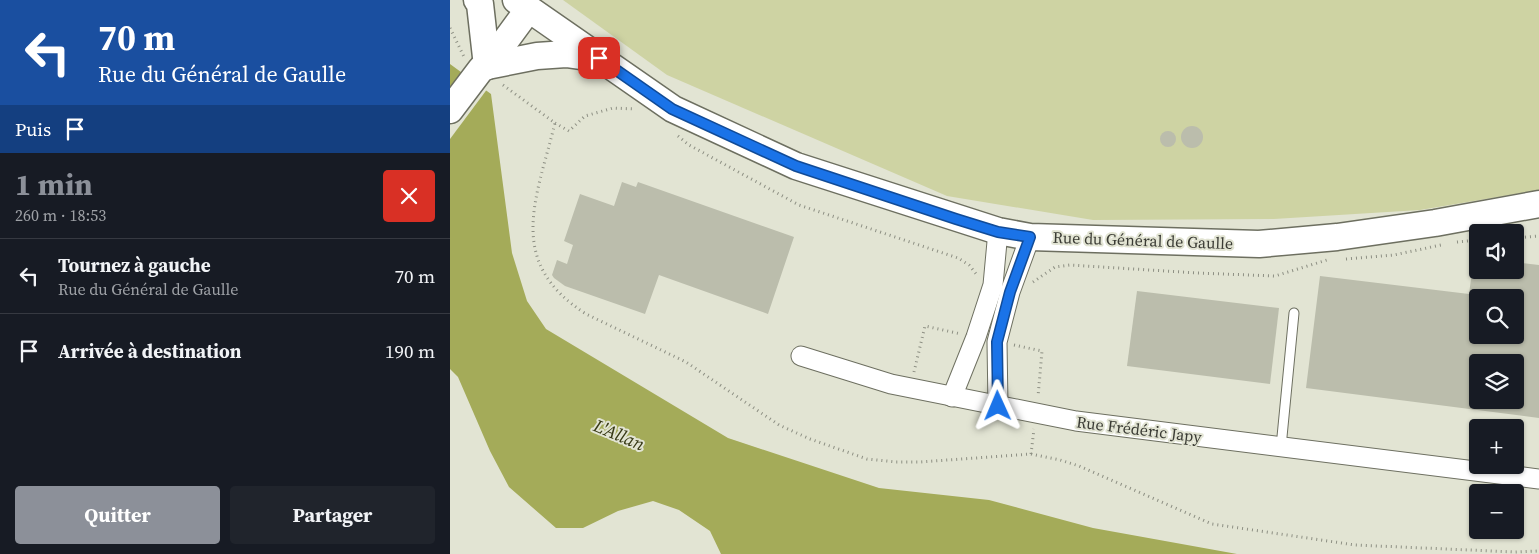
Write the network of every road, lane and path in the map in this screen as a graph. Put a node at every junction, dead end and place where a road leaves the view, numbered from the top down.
1 (477, 0) edge
2 (522, 5) edge
3 (599, 58) junction
4 (484, 68) junction
5 (450, 110) edge
6 (1539, 204) edge
7 (998, 232) junction
8 (1539, 236) edge
9 (1030, 237) junction
10 (1524, 237) edge
11 (1294, 313) dead end
12 (802, 356) dead end
13 (952, 397) junction
14 (998, 406) junction
15 (1034, 426) dead end
16 (1281, 447) junction
17 (1031, 454) dead end
18 (1539, 479) edge

1 - 4 main road
2 - 3 main road, Rue du Général de Gaulle
2 - 4 main road
3 - 4 main road
3 - 7 main road, Rue du Général de Gaulle
4 - 5 main road
6 - 9 main road, Rue du Général de Gaulle
7 - 9 main road, Rue du Général de Gaulle
7 - 13 street
8 - 10 path
9 - 14 street
11 - 16 lane
12 - 13 street, Rue Frédéric Japy
13 - 14 street, Rue Frédéric Japy
14 - 16 street, Rue Frédéric Japy
15 - 17 path
16 - 18 street, Rue Frédéric Japy

